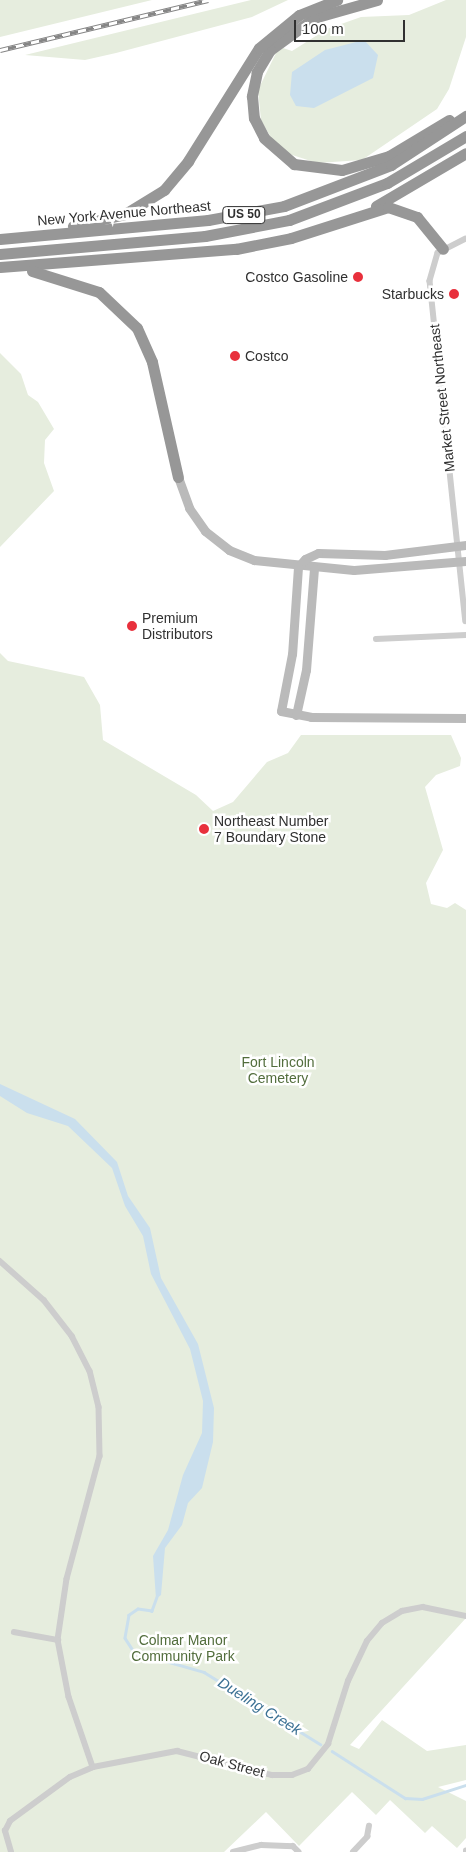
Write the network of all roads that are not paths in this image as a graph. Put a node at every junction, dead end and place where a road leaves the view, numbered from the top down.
1 (337, 0) edge
2 (377, 0) edge
3 (466, 109) edge
4 (466, 116) edge
5 (466, 136) edge
6 (466, 153) edge
7 (361, 214) junction
8 (0, 238) edge
9 (466, 238) edge
10 (443, 249) junction
11 (0, 254) edge
12 (0, 268) edge
13 (178, 477) joint
14 (462, 546) edge
15 (463, 562) edge
16 (298, 567) junction
17 (314, 568) junction
18 (466, 621) edge
19 (466, 635) edge
20 (376, 639) dead end
21 (296, 715) junction
22 (466, 718) edge
23 (0, 1261) edge
24 (466, 1616) edge
25 (14, 1632) dead end
26 (58, 1640) junction
27 (93, 1767) junction
28 (369, 1826) dead end
29 (10, 1852) edge
30 (233, 1852) edge
31 (299, 1852) edge
32 (353, 1852) edge

1 - 8 highway
2 - 3 highway
4 - 8 highway, New York Avenue Northeast / US 50
5 - 11 highway, US 50
6 - 7 highway
7 - 10 highway
7 - 12 highway
9 - 10 street
10 - 14 street, Market Street Northeast
12 - 13 highway
13 - 16 street
14 - 15 street, Market Street Northeast
14 - 16 street
15 - 17 street
15 - 18 street, Market Street Northeast
16 - 17 street
16 - 21 street
17 - 21 street
19 - 20 street
21 - 22 street
23 - 26 street
24 - 27 street, Oak Street
25 - 26 street
26 - 27 street
27 - 29 street, Oak Street
28 - 32 street
30 - 31 street

